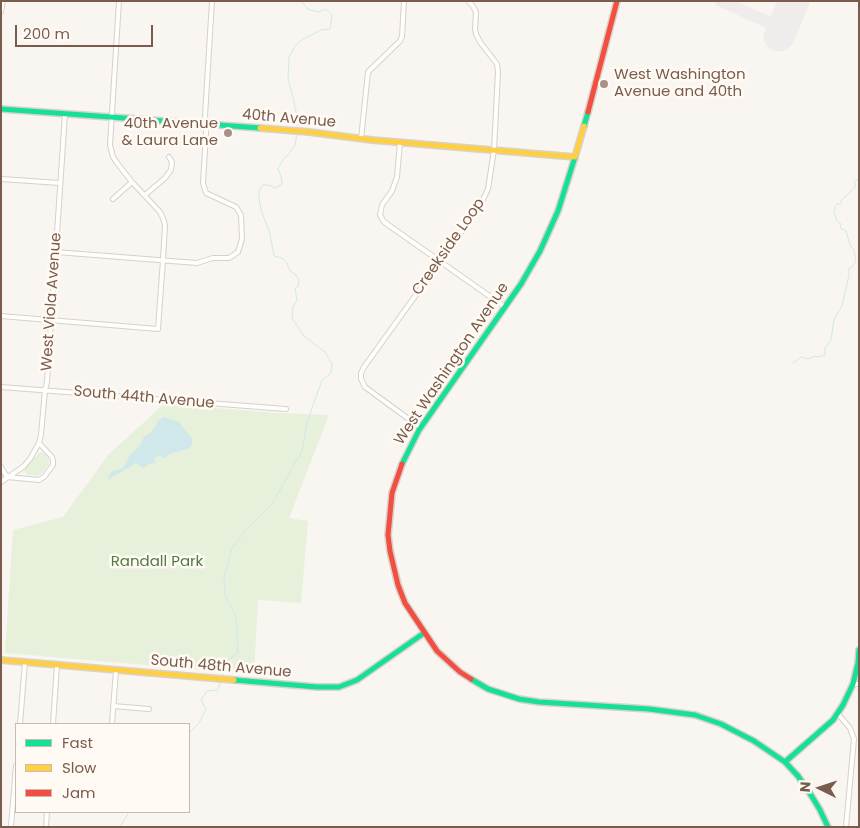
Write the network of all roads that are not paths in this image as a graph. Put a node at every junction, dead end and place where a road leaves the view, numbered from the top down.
1 (3, 1) edge
2 (119, 1) edge
3 (212, 1) edge
4 (404, 1) edge
5 (468, 1) edge
6 (617, 1) edge
7 (1, 12) edge
8 (1, 109) edge
9 (65, 114) junction
10 (111, 118) junction
11 (205, 125) junction
12 (362, 139) junction
13 (400, 142) junction
14 (494, 150) junction
15 (169, 157) dead end
16 (575, 158) junction
17 (1, 179) edge
18 (132, 182) junction
19 (60, 183) junction
20 (145, 195) junction
21 (112, 199) dead end
22 (56, 252) junction
23 (163, 260) junction
24 (440, 261) junction
25 (505, 307) junction
26 (1, 316) edge
27 (51, 320) junction
28 (1, 387) edge
29 (45, 390) junction
30 (286, 409) dead end
31 (421, 428) junction
32 (39, 444) junction
33 (1, 467) edge
34 (8, 477) junction
35 (1, 482) edge
36 (424, 633) junction
37 (859, 650) edge
38 (1, 660) edge
39 (25, 662) junction
40 (57, 665) junction
41 (116, 670) junction
42 (856, 684) edge
43 (113, 706) junction
44 (149, 709) dead end
45 (838, 713) junction
46 (20, 723) edge
47 (53, 723) edge
48 (112, 723) edge
49 (785, 762) junction
50 (15, 778) edge
51 (47, 813) edge
52 (11, 826) edge
53 (46, 827) edge
54 (828, 827) edge
55 (846, 827) edge

1 - 7 street
2 - 10 street
3 - 11 street
4 - 12 street
5 - 14 street, Creekside Loop
6 - 16 main road, West Washington Avenue
8 - 9 main road, 40th Avenue
9 - 10 main road, 40th Avenue
9 - 19 street, West Viola Avenue
10 - 11 main road, 40th Avenue
10 - 18 street
11 - 12 main road, 40th Avenue
11 - 23 street
12 - 13 main road, 40th Avenue
13 - 14 main road, 40th Avenue
13 - 24 street
14 - 16 main road, 40th Avenue
14 - 24 street, Creekside Loop
15 - 20 street
16 - 25 main road, West Washington Avenue
17 - 19 street
18 - 20 street
18 - 21 street
19 - 22 street, West Viola Avenue
20 - 23 street
22 - 23 street
22 - 27 street, West Viola Avenue
23 - 27 street
24 - 25 street
24 - 31 street, Creekside Loop
25 - 31 main road, West Washington Avenue
26 - 27 street
27 - 29 street, West Viola Avenue
28 - 29 street, South 44th Avenue
29 - 30 street, South 44th Avenue
29 - 32 street, West Viola Avenue
31 - 36 main road, West Washington Avenue
32 - 34 street, West Viola Avenue
32 - 34 street
33 - 34 street
34 - 35 street, West Viola Avenue
36 - 41 main road, South 48th Avenue
36 - 49 main road, West Washington Avenue
37 - 42 main road
38 - 39 main road, South 48th Avenue
39 - 40 main road, South 48th Avenue
39 - 46 street
40 - 41 main road, South 48th Avenue
40 - 47 street
41 - 43 street
42 - 45 main road
43 - 44 street
43 - 48 street
45 - 49 main road
45 - 55 street
49 - 54 main road, West Washington Avenue
50 - 52 street
51 - 53 street

